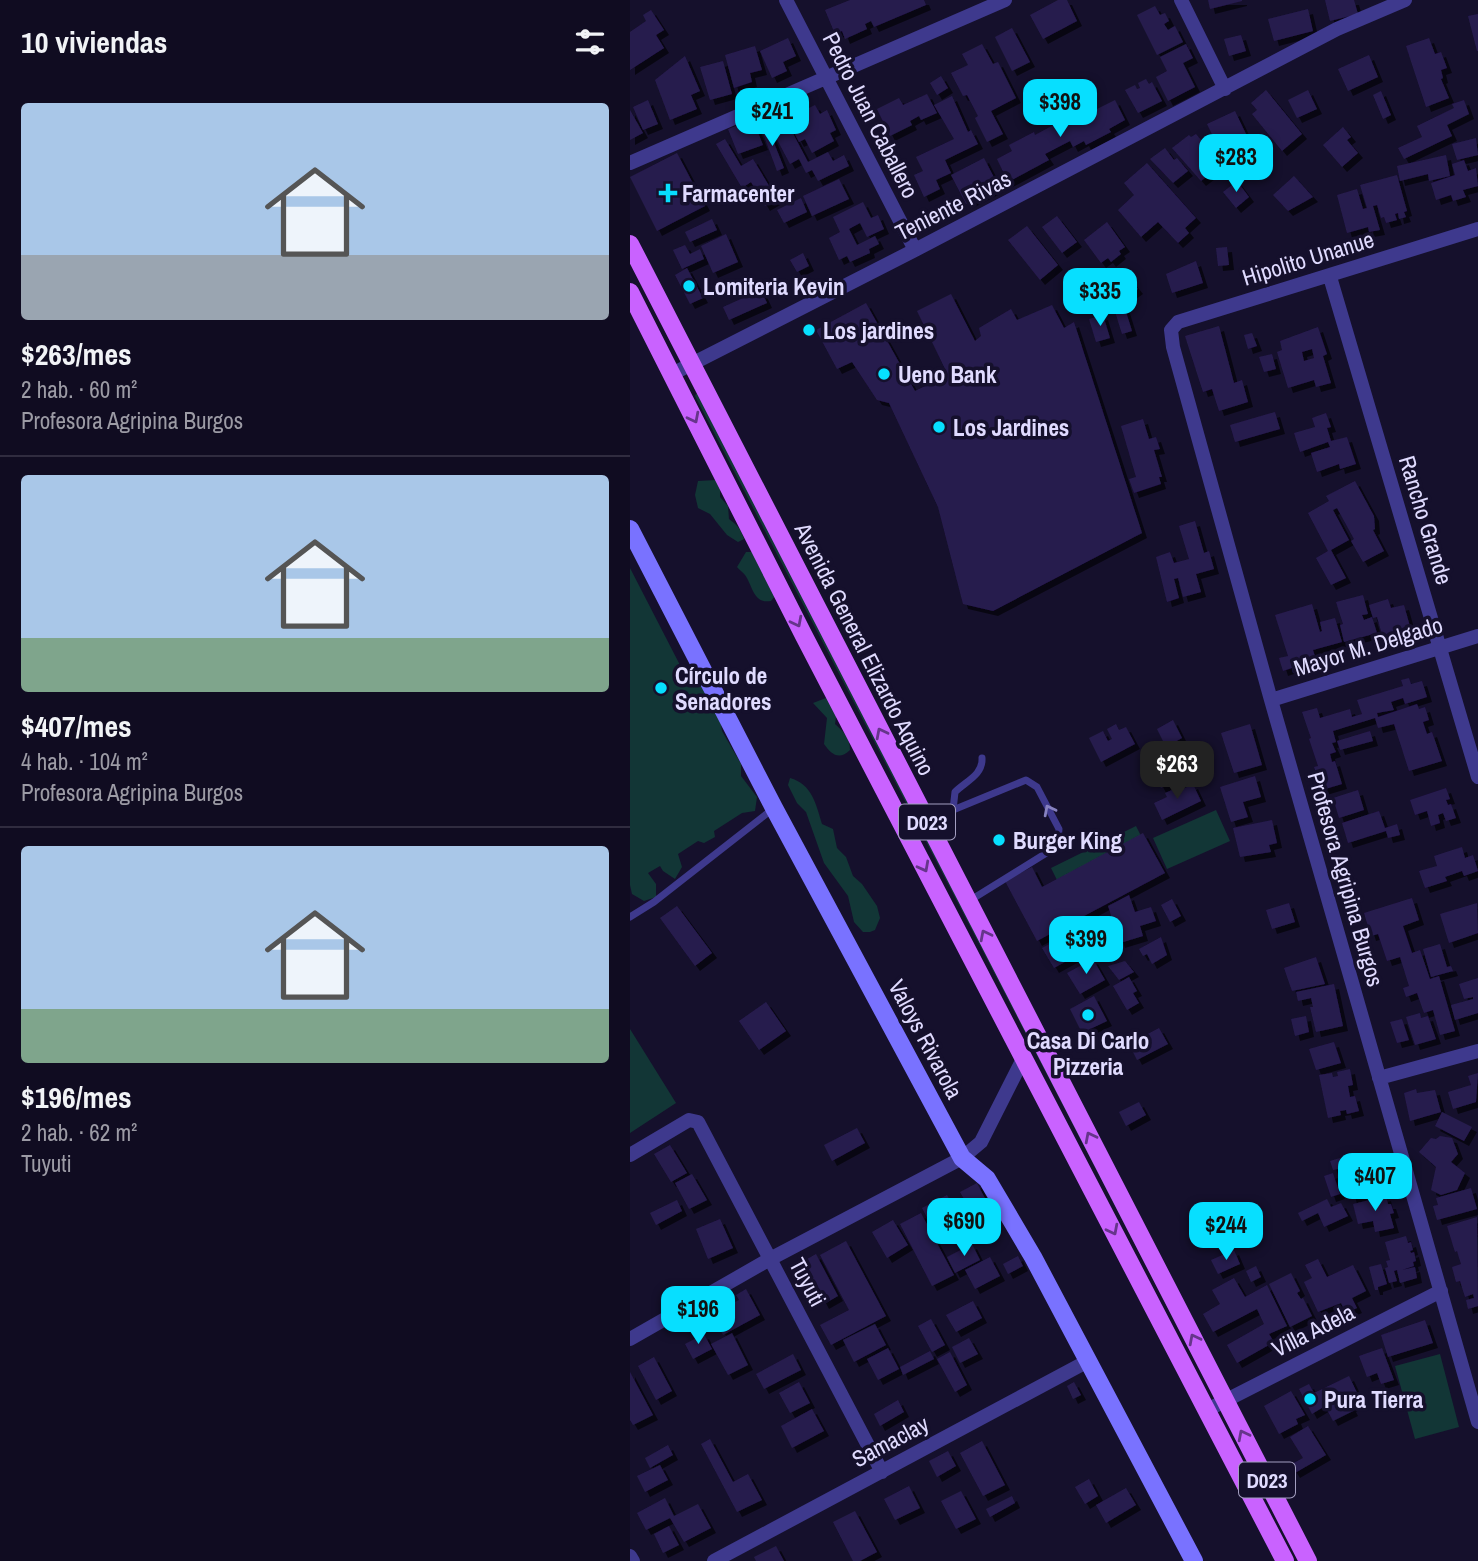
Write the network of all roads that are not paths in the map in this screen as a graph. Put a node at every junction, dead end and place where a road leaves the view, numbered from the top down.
1 (786, 0) edge
2 (1181, 0) edge
3 (1405, 0) edge
4 (999, 1) edge
5 (825, 78) junction
6 (1225, 89) junction
7 (630, 163) edge
8 (1478, 229) edge
9 (630, 244) edge
10 (915, 250) junction
11 (1330, 276) junction
12 (630, 292) edge
13 (1173, 347) joint
14 (691, 364) junction
15 (672, 374) junction
16 (630, 529) edge
17 (1478, 636) edge
18 (1441, 646) junction
19 (1271, 700) junction
20 (982, 758) dead end
21 (1478, 777) edge
22 (774, 808) junction
23 (953, 810) junction
24 (928, 824) junction
25 (968, 901) junction
26 (630, 917) edge
27 (1478, 1051) edge
28 (1024, 1057) junction
29 (1379, 1078) junction
30 (630, 1155) edge
31 (962, 1158) junction
32 (770, 1259) junction
33 (1441, 1291) junction
34 (630, 1339) edge
35 (1088, 1361) junction
36 (1225, 1400) junction
37 (1207, 1410) junction
38 (1478, 1422) edge
39 (882, 1472) junction
40 (630, 1556) edge
41 (633, 1561) edge
42 (714, 1561) edge
43 (1194, 1561) edge
44 (1285, 1561) edge
45 (1308, 1561) edge

1 - 5 street, Pedro Juan Caballero
2 - 6 street
3 - 6 street, Teniente Rivas
4 - 5 street
5 - 7 street
5 - 10 street, Pedro Juan Caballero
6 - 10 street, Teniente Rivas
8 - 11 street, Hipolito Unanue
9 - 14 main road, Avenida General Elizardo Aquino / D023
10 - 14 street, Teniente Rivas
11 - 13 street, Hipolito Unanue
11 - 18 street, Rancho Grande
12 - 15 main road, Avenida General Elizardo Aquino / D023
13 - 19 street, Profesora Agripina Burgos
14 - 15 street, Teniente Rivas
24 -> 14 main road, Avenida General Elizardo Aquino / D023
15 -> 28 main road, Avenida General Elizardo Aquino / D023
16 - 22 street, Valoys Rivarola
17 - 18 street, Mayor M. Delgado
18 - 19 street, Mayor M. Delgado
18 - 21 street, Rancho Grande
19 - 29 street, Profesora Agripina Burgos
20 - 23 lane
22 - 26 lane
22 - 31 street, Valoys Rivarola
23 - 24 lane
25 -> 23 lane
24 - 25 main road, Avenida General Elizardo Aquino / D023
36 -> 25 main road, Avenida General Elizardo Aquino / D023
27 - 29 street
28 - 31 street
28 -> 37 main road, Avenida General Elizardo Aquino / D023
29 - 33 street, Profesora Agripina Burgos
30 - 32 street, Tuyuti
31 - 32 street
31 - 35 street, Valoys Rivarola
32 - 34 street
32 - 39 street, Tuyuti
33 - 36 street, Villa Adela
33 - 38 street, Profesora Agripina Burgos
35 - 39 street, Samaclay
35 - 43 street, Valoys Rivarola
36 - 37 street, Villa Adela
45 -> 36 main road, Avenida General Elizardo Aquino / D023
37 - 44 main road, Avenida General Elizardo Aquino / D023
39 - 42 street, Samaclay
40 - 41 street

